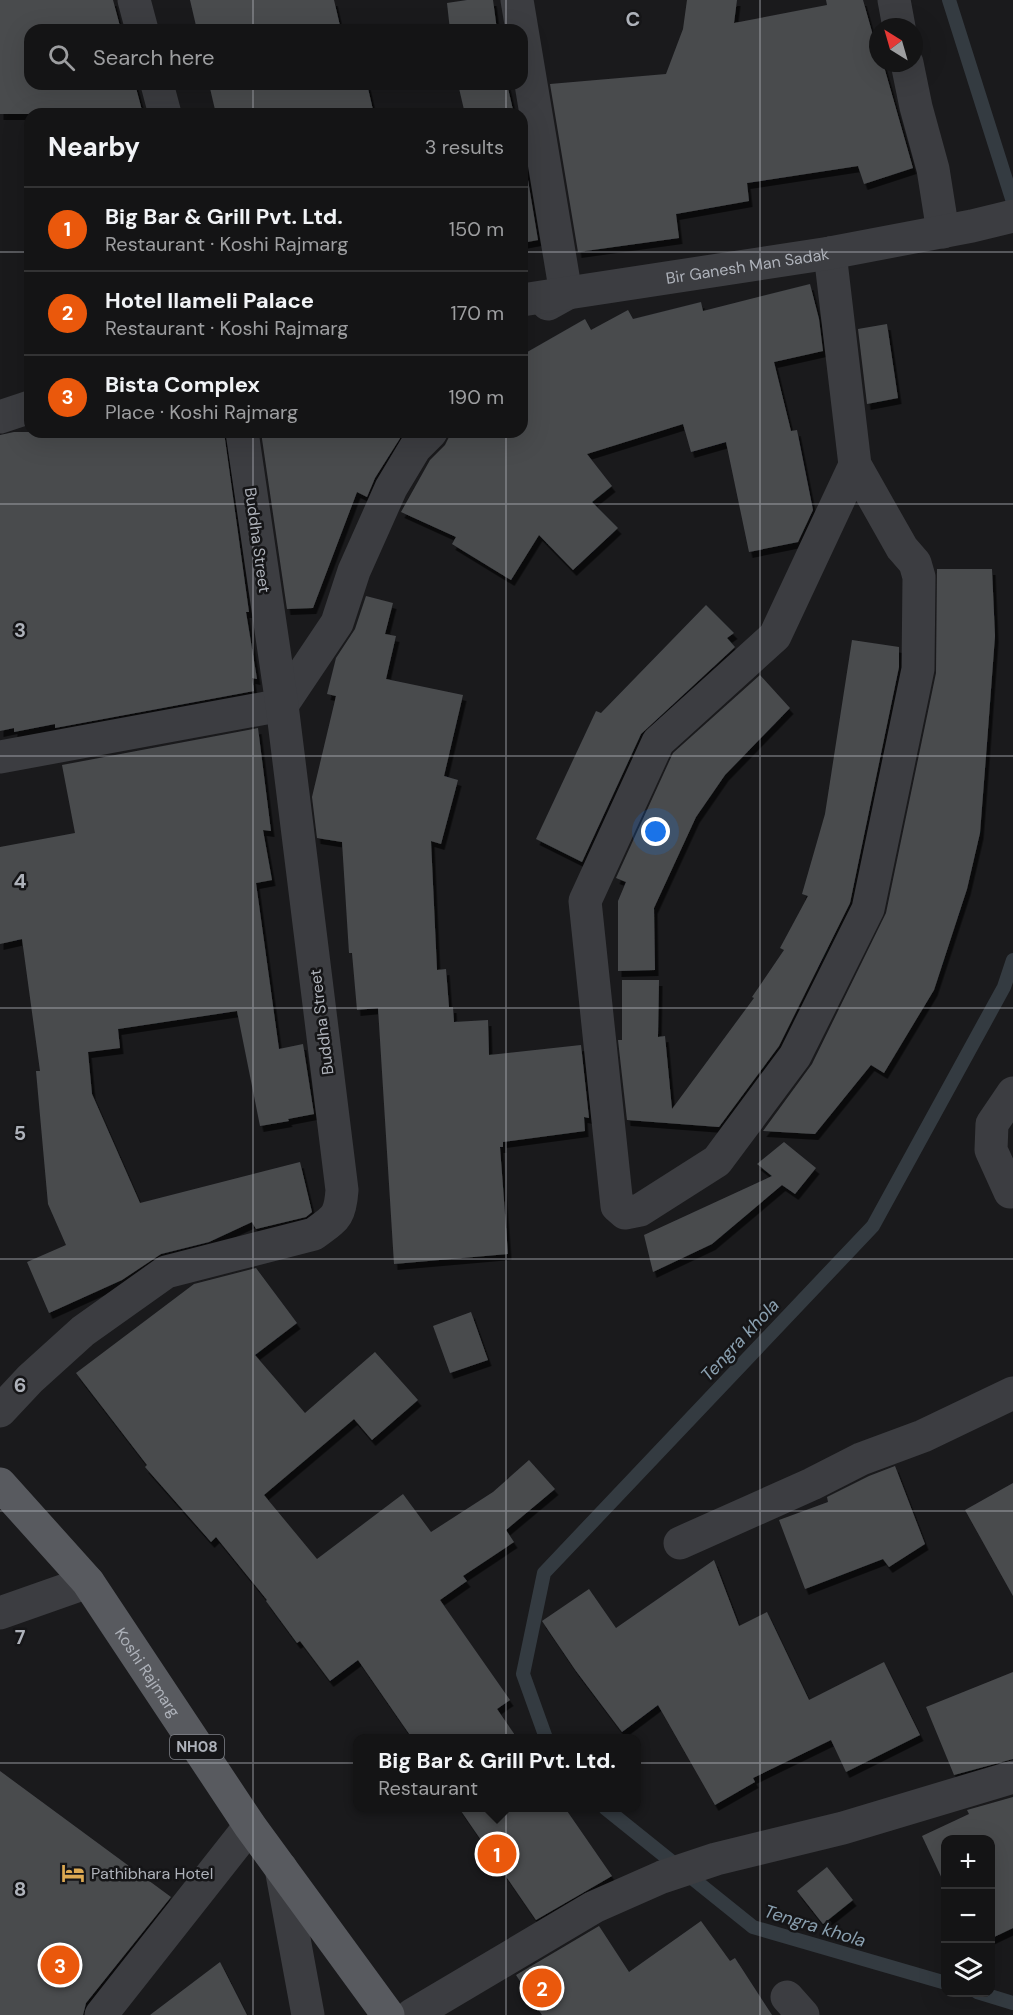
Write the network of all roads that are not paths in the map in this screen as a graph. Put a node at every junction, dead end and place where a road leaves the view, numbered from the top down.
1 (134, 0) edge
2 (517, 0) edge
3 (894, 0) edge
4 (897, 18) edge
5 (140, 24) edge
6 (521, 24) edge
7 (528, 66) edge
8 (909, 72) edge
9 (159, 90) edge
10 (163, 108) edge
11 (1013, 216) edge
12 (957, 229) junction
13 (830, 253) junction
14 (566, 294) junction
15 (528, 299) edge
16 (528, 316) edge
17 (24, 409) edge
18 (0, 417) edge
19 (243, 438) edge
20 (425, 438) edge
21 (855, 465) junction
22 (282, 705) junction
23 (0, 757) edge
24 (1013, 1093) edge
25 (1012, 1193) edge
26 (1013, 1393) edge
27 (0, 1411) edge
28 (0, 1484) edge
29 (680, 1543) dead end
30 (88, 1582) junction
31 (0, 1613) edge
32 (1013, 1777) edge
33 (250, 1826) junction
34 (281, 1868) junction
35 (101, 2015) edge
36 (308, 2015) edge
37 (388, 2015) edge
38 (412, 2015) edge

1 - 5 street
2 - 6 street
3 - 4 street
7 - 14 street
8 - 12 street
9 - 10 street
11 - 12 street, Bir Ganesh Man Sadak
12 - 13 street, Bir Ganesh Man Sadak
13 - 14 street, Bir Ganesh Man Sadak
13 - 21 street
14 - 15 street, Bir Ganesh Man Sadak
14 - 16 street
17 - 18 street
19 - 22 street, Buddha Street
20 - 22 street
21 - 21 street
22 - 23 street
22 - 27 street, Buddha Street
24 - 25 street
26 - 29 street
28 - 30 main road, Koshi Rajmarg / NH08
30 - 31 street
30 - 33 main road, Koshi Rajmarg / NH08
32 - 38 street
33 - 34 main road, Koshi Rajmarg / NH08
33 - 35 street
34 - 36 street
34 - 37 main road, Koshi Rajmarg / NH08

